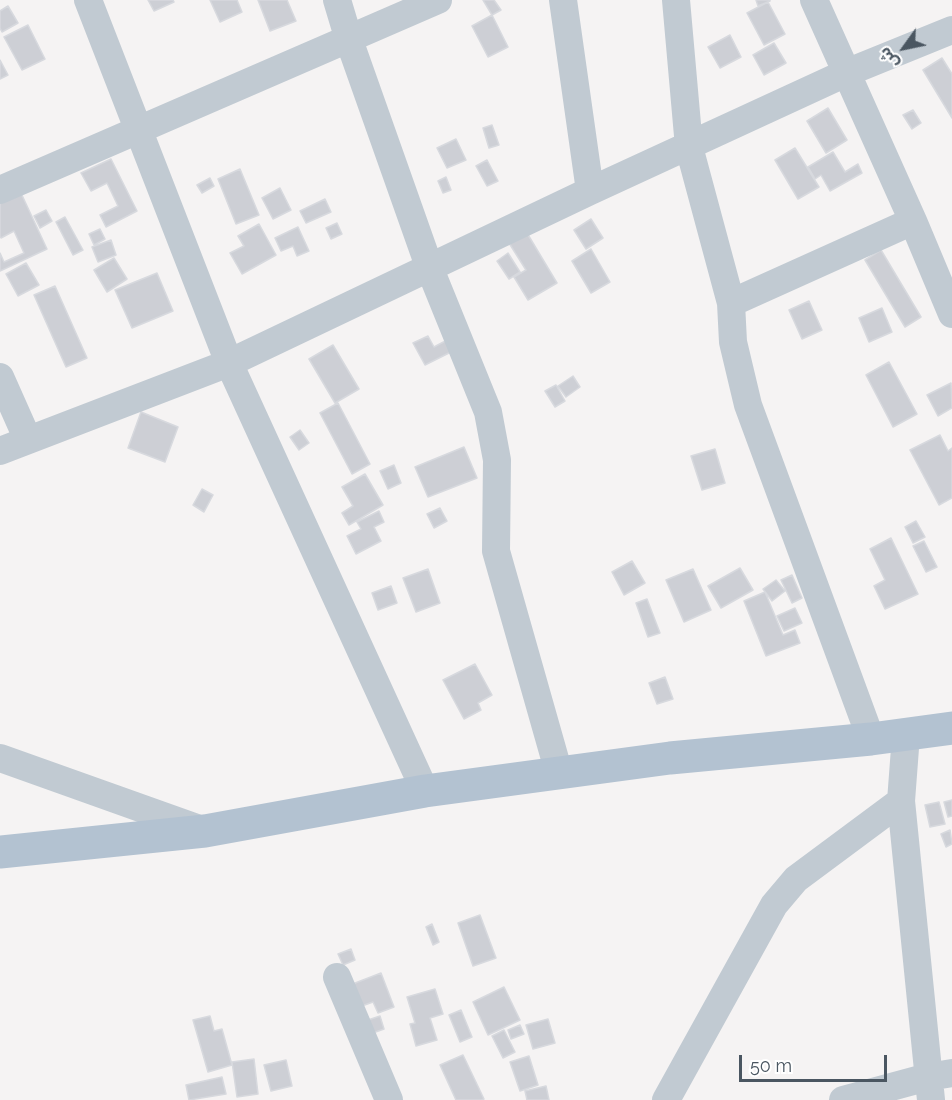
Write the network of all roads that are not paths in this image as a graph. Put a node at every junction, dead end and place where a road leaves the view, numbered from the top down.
1 (88, 0) edge
2 (337, 0) edge
3 (438, 0) edge
4 (563, 0) edge
5 (676, 0) edge
6 (813, 0) edge
7 (952, 30) edge
8 (349, 40) junction
9 (846, 73) junction
10 (137, 130) junction
11 (689, 147) junction
12 (0, 190) edge
13 (590, 191) junction
14 (913, 221) junction
15 (430, 269) junction
16 (731, 303) junction
17 (952, 314) edge
18 (230, 363) junction
19 (0, 377) edge
20 (28, 440) junction
21 (0, 451) edge
22 (952, 728) edge
23 (906, 735) junction
24 (871, 739) junction
25 (0, 758) edge
26 (559, 773) junction
27 (425, 791) junction
28 (901, 801) junction
29 (205, 831) junction
30 (0, 852) edge
31 (338, 977) dead end
32 (937, 1083) edge
33 (389, 1100) edge
34 (666, 1100) edge
35 (843, 1100) edge

1 - 10 street
2 - 8 street
3 - 8 street
4 - 13 street
5 - 11 street
6 - 9 street
7 - 9 street
8 - 10 street
8 - 15 street
9 - 11 street
9 - 14 street
10 - 12 street
10 - 18 street
11 - 13 street
11 - 16 street
13 - 15 street
14 - 16 street
14 - 17 street
15 - 18 street
15 - 26 street
16 - 24 street
18 - 20 street
18 - 27 street
19 - 20 street
20 - 21 street
22 - 23 main road
23 - 24 main road
23 - 28 street
24 - 26 main road
25 - 29 street
26 - 27 main road
27 - 29 main road
28 - 32 street
28 - 34 street
29 - 30 main road
31 - 33 street
32 - 35 street

